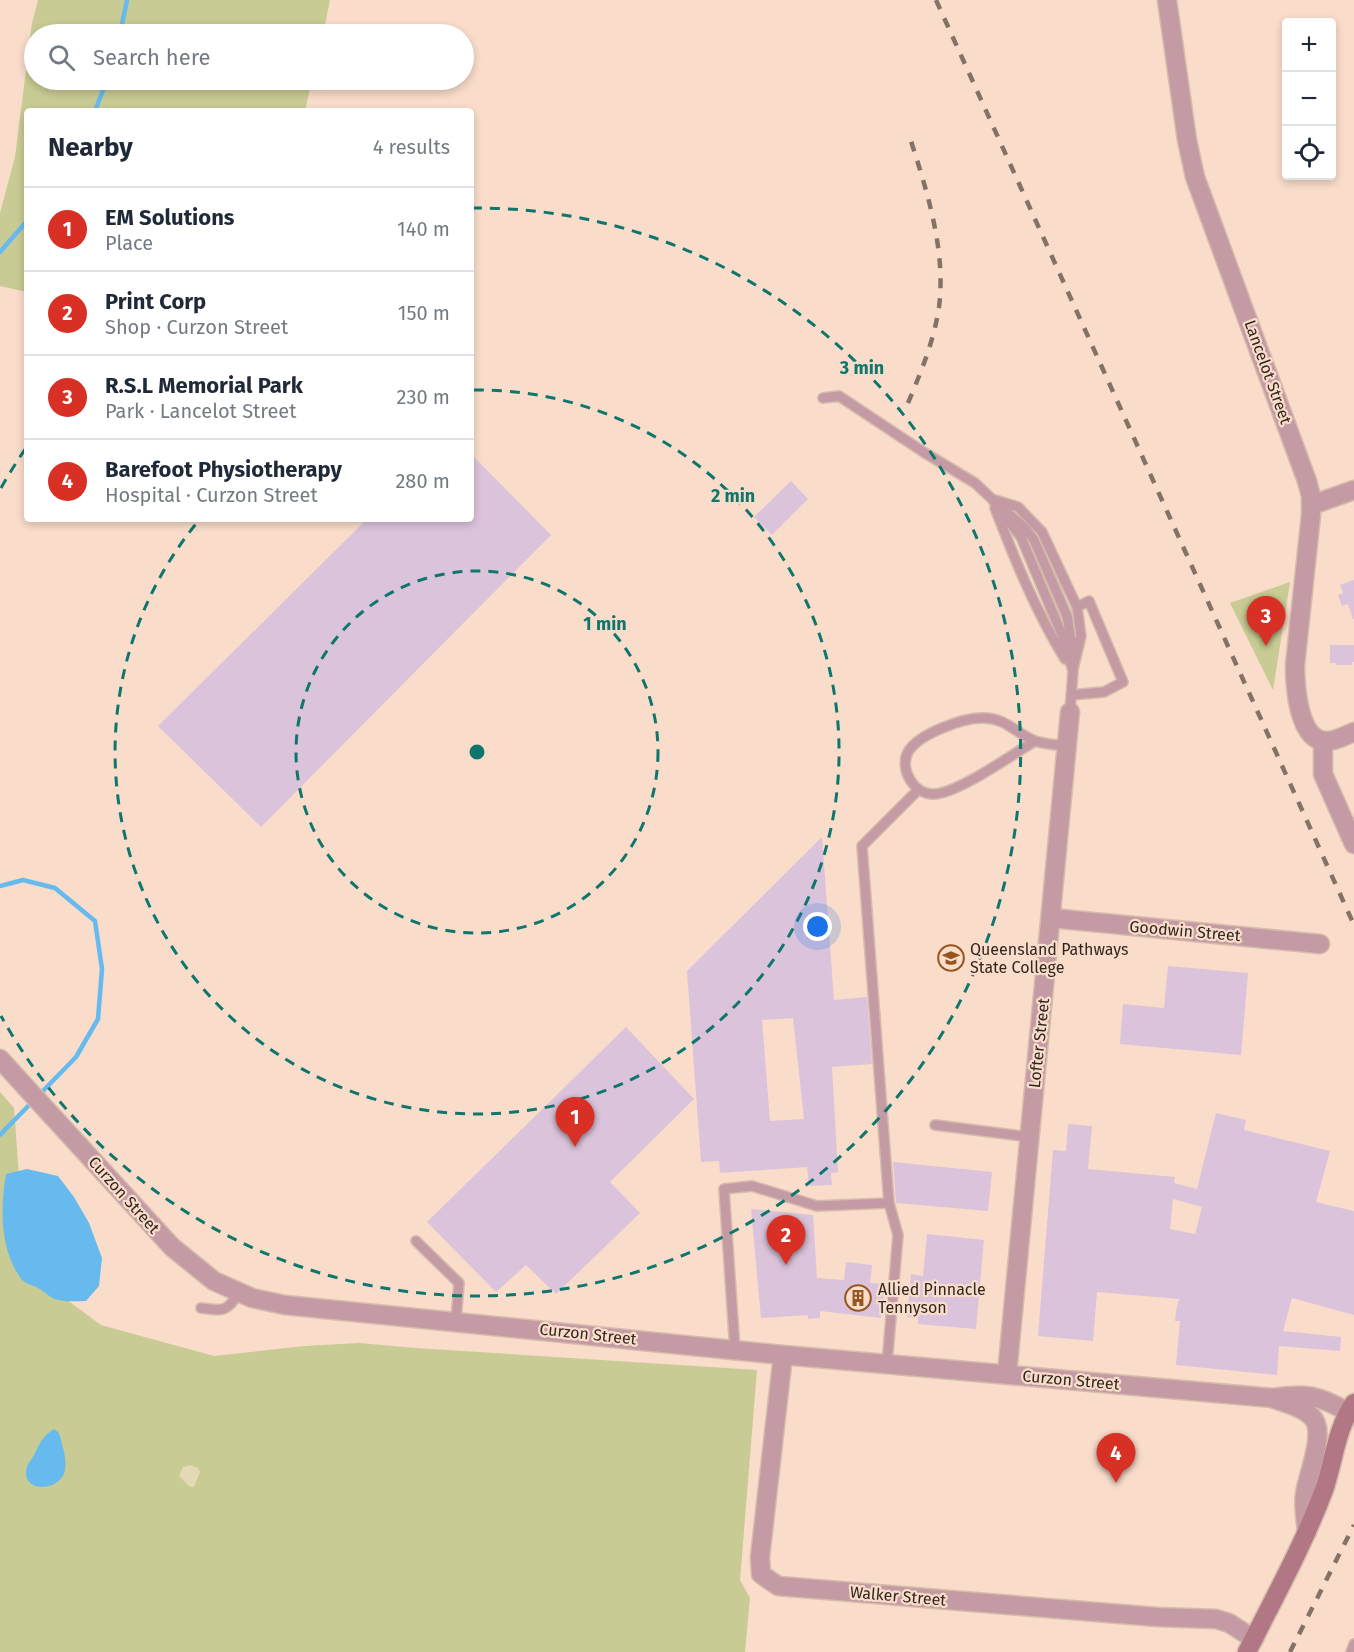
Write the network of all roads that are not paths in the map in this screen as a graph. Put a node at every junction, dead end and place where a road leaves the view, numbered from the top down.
1 (1167, 0) edge
2 (824, 398) dead end
3 (1354, 490) edge
4 (992, 499) junction
5 (1312, 505) junction
6 (1077, 607) junction
7 (1072, 671) junction
8 (1070, 704) junction
9 (1354, 732) edge
10 (1035, 741) junction
11 (1323, 741) junction
12 (1067, 746) junction
13 (918, 790) junction
14 (1354, 844) edge
15 (1051, 918) junction
16 (1320, 944) dead end
17 (0, 1059) edge
18 (935, 1125) dead end
19 (1030, 1137) junction
20 (888, 1203) junction
21 (416, 1241) dead end
22 (239, 1292) junction
23 (201, 1308) dead end
24 (456, 1320) junction
25 (735, 1350) junction
26 (783, 1355) junction
27 (887, 1364) junction
28 (1007, 1374) junction
29 (1273, 1398) junction
30 (1351, 1408) edge
31 (1307, 1532) junction
32 (1354, 1644) edge
33 (1250, 1645) edge
34 (1351, 1652) edge

1 - 5 street, Lancelot Street
2 - 4 lane
3 - 5 street
4 - 6 lane
4 - 7 lane
4 - 7 lane
5 - 11 street, Lancelot Street
6 - 7 lane
6 - 8 lane
7 - 8 lane
8 - 12 street, Lofter Street
9 - 11 street
10 - 12 lane
10 - 13 lane
10 - 13 lane
11 - 14 street
12 - 15 street, Lofter Street
13 - 20 lane
15 - 16 street, Goodwin Street
15 - 19 street, Lofter Street
17 - 22 street, Curzon Street
18 - 19 lane
19 - 28 street, Lofter Street
20 - 25 lane
20 - 27 lane
21 - 24 lane
22 - 23 lane
22 - 24 street, Curzon Street
24 - 25 street, Curzon Street
25 - 26 street, Curzon Street
26 - 27 street, Curzon Street
26 - 33 street, Walker Street
27 - 28 street, Curzon Street
28 - 29 street, Curzon Street
29 - 30 street, Curzon Street
29 - 31 street, Curzon Street
30 - 31 main road
31 - 33 main road
32 - 34 lane

